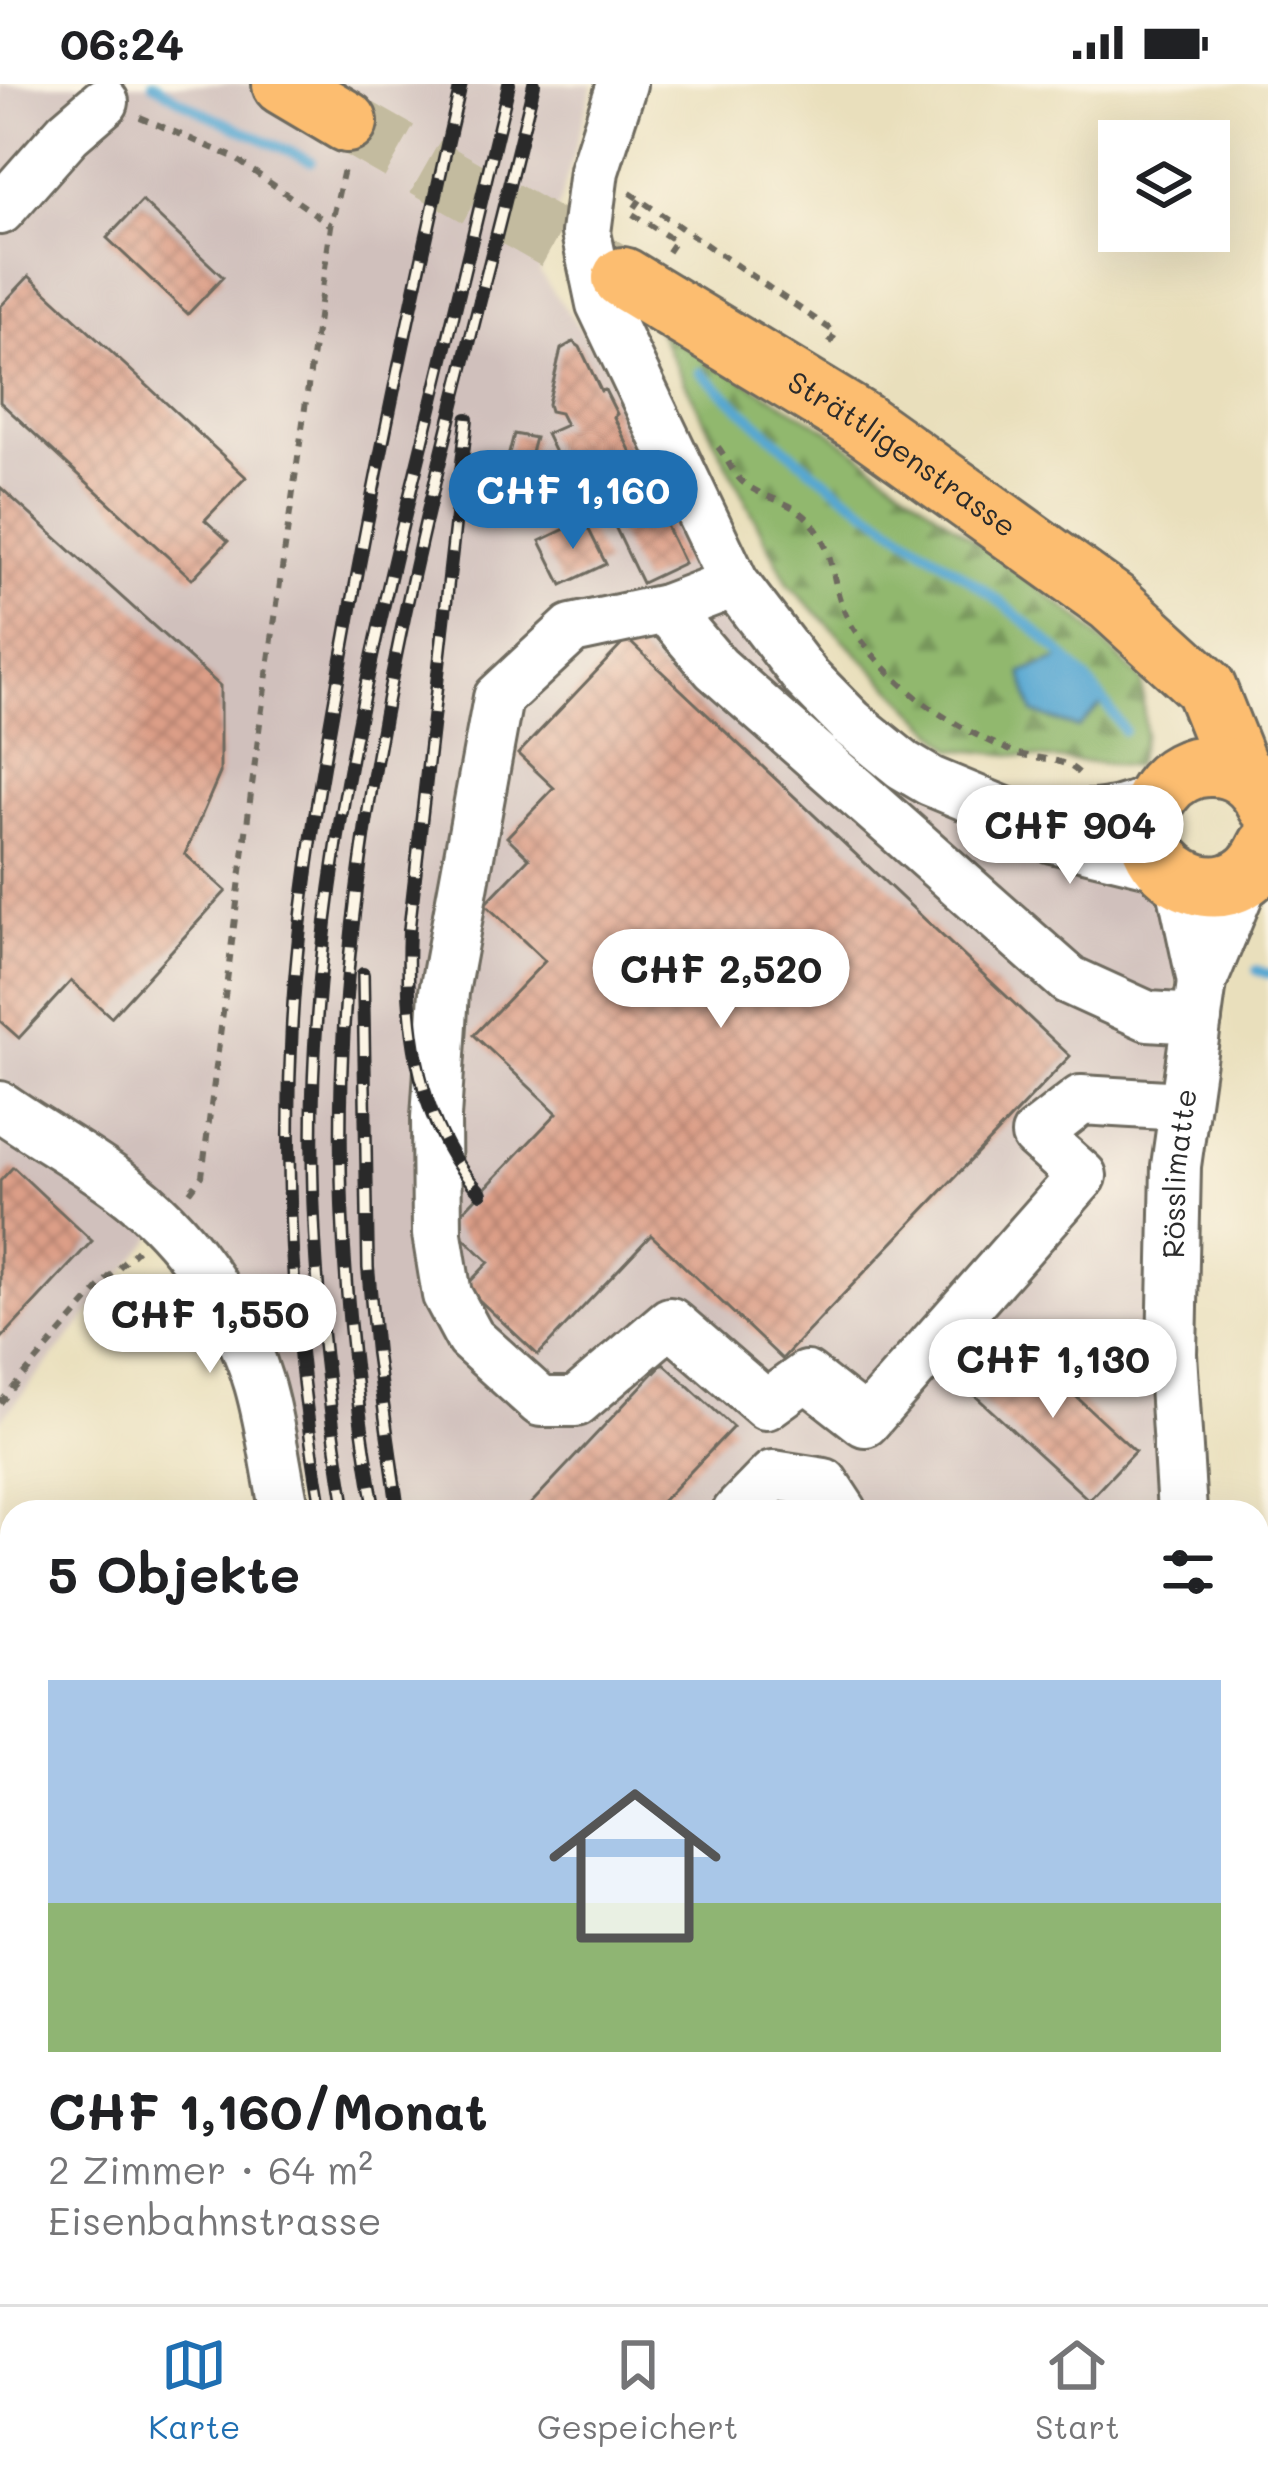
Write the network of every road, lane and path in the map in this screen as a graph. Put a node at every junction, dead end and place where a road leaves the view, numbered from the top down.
1 (284, 84) edge
2 (622, 84) edge
3 (104, 102) joint
4 (346, 144) joint
5 (594, 170) junction
6 (640, 200) junction
7 (0, 210) edge
8 (332, 226) junction
9 (674, 241) dead end
10 (646, 260) tunnel mouth
11 (822, 356) dead end
12 (716, 446) dead end
13 (734, 583) junction
14 (666, 609) junction
15 (1167, 650) junction
16 (1167, 786) junction
17 (1087, 788) dead end
18 (1017, 817) junction
19 (1261, 824) edge
20 (1172, 872) junction
21 (1200, 1000) junction
22 (0, 1106) edge
23 (1183, 1106) junction
24 (165, 1223) junction
25 (0, 1403) edge
26 (283, 1500) edge
27 (748, 1500) edge
28 (835, 1500) edge
29 (1180, 1500) edge

1 - 4 main road
2 - 5 street
3 - 7 street
3 - 8 path
4 - 8 path
5 - 6 path
5 - 13 street
6 - 9 path
6 - 11 path
8 - 24 path
10 - 15 main road, Strättligenstrasse
12 - 17 path
13 - 14 street
13 - 18 street
14 - 21 street
14 - 23 street
15 - 16 main road
15 - 19 main road, Strättligenstrasse
16 - 18 street
16 - 19 main road
16 - 20 main road
18 - 20 street
19 - 20 main road
19 - 21 street, Rösslimatte
20 - 21 street, Rösslimatte
21 - 23 street, Rösslimatte
22 - 24 street
23 - 29 street, Rösslimatte
24 - 25 path
24 - 26 street
27 - 28 street

